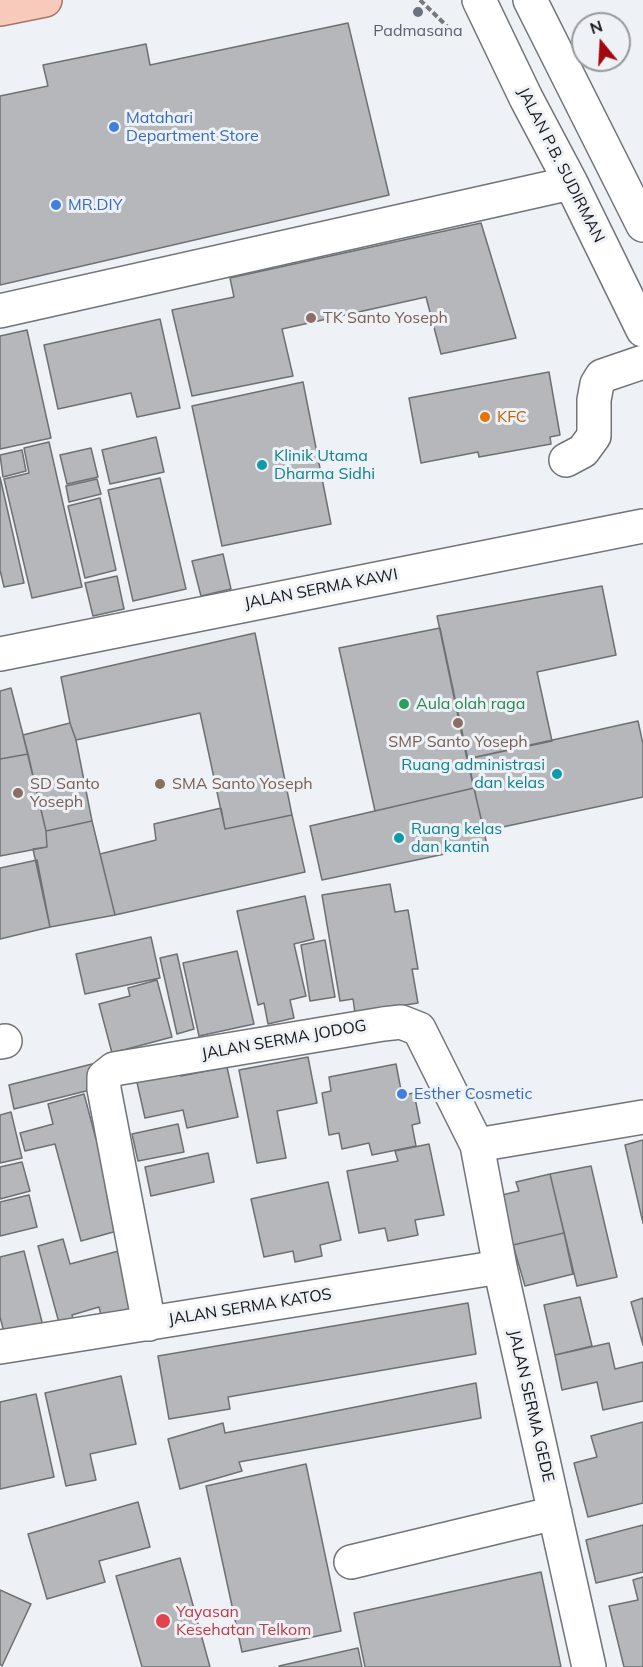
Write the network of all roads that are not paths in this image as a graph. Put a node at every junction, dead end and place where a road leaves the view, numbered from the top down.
1 (45, 0) edge
2 (479, 0) edge
3 (530, 0) edge
4 (0, 9) edge
5 (571, 183) junction
6 (643, 225) edge
7 (0, 311) edge
8 (643, 330) edge
9 (643, 362) edge
10 (566, 460) dead end
11 (643, 526) edge
12 (0, 654) edge
13 (643, 1118) edge
14 (477, 1145) junction
15 (500, 1267) junction
16 (149, 1324) junction
17 (0, 1347) edge
18 (555, 1513) junction
19 (351, 1562) dead end
20 (590, 1667) edge

1 - 4 main road
2 - 5 street, JALAN P.B. SUDIRMAN
3 - 6 street
5 - 7 street
5 - 8 street, JALAN P.B. SUDIRMAN
9 - 10 street
11 - 12 street, JALAN SERMA KAWI
13 - 14 street
14 - 15 street, JALAN SERMA GEDE
14 - 16 street, JALAN SERMA JODOG
15 - 16 street, JALAN SERMA KATOS
15 - 18 street, JALAN SERMA GEDE
16 - 17 street, JALAN SERMA KATOS
18 - 19 street
18 - 20 street, JALAN SERMA GEDE

